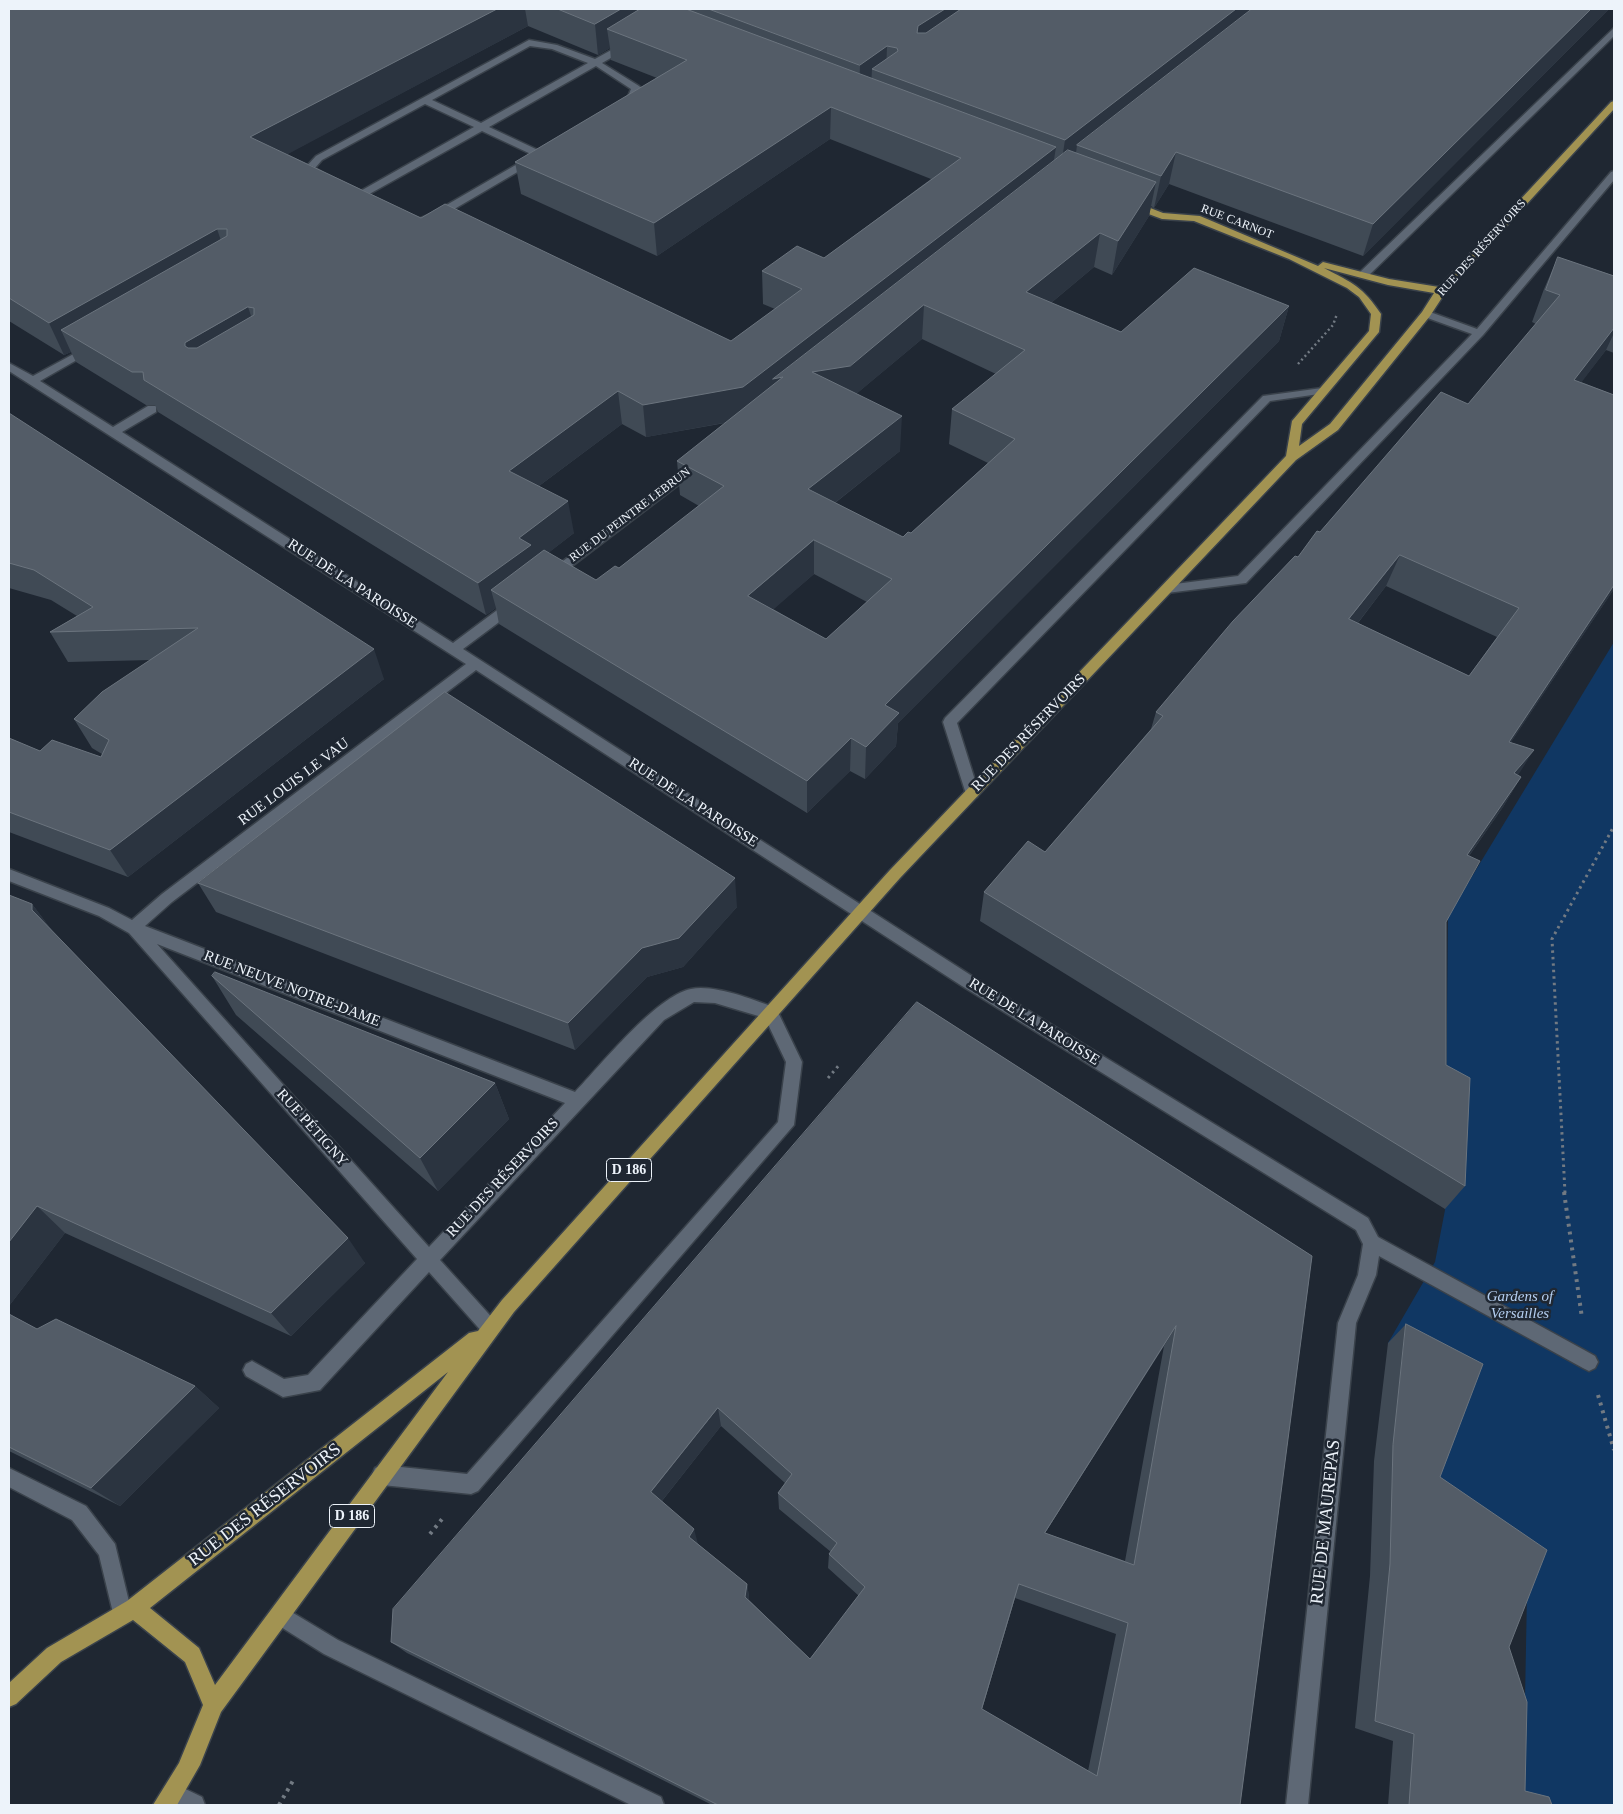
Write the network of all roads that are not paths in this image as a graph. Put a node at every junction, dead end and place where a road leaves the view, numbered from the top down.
1 (1614, 31) edge
2 (639, 37) edge
3 (594, 64) junction
4 (425, 100) junction
5 (1614, 104) edge
6 (481, 127) junction
7 (541, 155) junction
8 (1614, 174) edge
9 (357, 197) junction
10 (1125, 201) edge
11 (1292, 257) junction
12 (1363, 275) junction
13 (1441, 291) junction
14 (1426, 314) junction
15 (1480, 333) junction
16 (104, 340) edge
17 (9, 366) edge
18 (32, 381) junction
19 (1322, 390) junction
20 (152, 409) edge
21 (114, 432) junction
22 (1292, 457) junction
23 (704, 459) edge
24 (539, 585) edge
25 (1167, 589) junction
26 (524, 597) edge
27 (454, 650) junction
28 (476, 663) junction
29 (972, 793) junction
30 (9, 875) edge
31 (860, 912) junction
32 (133, 928) junction
33 (770, 1013) junction
34 (577, 1100) junction
35 (1372, 1243) junction
36 (428, 1258) junction
37 (490, 1328) junction
38 (1589, 1362) road end
39 (252, 1370) dead end
40 (382, 1475) junction
41 (9, 1477) edge
42 (128, 1611) junction
43 (280, 1615) junction
44 (9, 1697) edge
45 (213, 1705) junction
46 (168, 1800) edge
47 (194, 1805) edge
48 (653, 1805) edge
49 (1297, 1805) edge

1 - 12 street
2 - 3 street
3 - 4 street
3 - 6 street
3 - 7 street
4 - 6 street
4 - 9 street
5 - 13 main road, RUE DES RÉSERVOIRS
6 - 7 street
6 - 9 street
7 - 9 street
8 - 15 street
10 - 11 main road, RUE CARNOT
11 - 12 main road
11 - 19 main road, RUE CARNOT
12 - 13 main road
13 - 14 main road, RUE DES RÉSERVOIRS
14 - 15 street
14 - 22 main road, RUE DES RÉSERVOIRS
15 - 25 street
16 - 18 street
17 - 18 street, RUE DE LA PAROISSE
18 - 21 street, RUE DE LA PAROISSE
19 - 22 main road
19 - 29 street
20 - 21 street
21 - 27 street, RUE DE LA PAROISSE
22 - 25 main road, RUE DES RÉSERVOIRS
23 - 24 street, RUE DU PEINTRE LEBRUN
25 - 29 main road, RUE DES RÉSERVOIRS
26 - 27 street
27 - 28 street, RUE DE LA PAROISSE
28 - 31 street, RUE DE LA PAROISSE
28 - 32 street, RUE LOUIS LE VAU
29 - 31 main road, RUE DES RÉSERVOIRS
30 - 32 street, RUE NEUVE NOTRE-DAME
31 - 33 main road, RUE DES RÉSERVOIRS / D 186
31 - 35 street, RUE DE LA PAROISSE
32 - 34 street, RUE NEUVE NOTRE-DAME
32 - 36 street, RUE PÉTIGNY
33 - 34 street, RUE DES RÉSERVOIRS
33 - 37 main road, RUE DES RÉSERVOIRS / D 186
33 - 40 street
34 - 36 street, RUE DES RÉSERVOIRS
35 - 38 street
35 - 49 street, RUE DE MAUREPAS
36 - 37 street, RUE PÉTIGNY
36 - 39 street, RUE DES RÉSERVOIRS
37 - 40 main road, RUE DES RÉSERVOIRS / D 186
37 - 42 main road, RUE DES RÉSERVOIRS / D 186
40 - 43 main road, RUE DES RÉSERVOIRS / D 186
41 - 42 street
42 - 44 main road, RUE DES RÉSERVOIRS
42 - 45 main road
43 - 45 main road, RUE DES RÉSERVOIRS / D 186
43 - 48 street
45 - 46 main road, RUE DES RÉSERVOIRS
46 - 47 street

